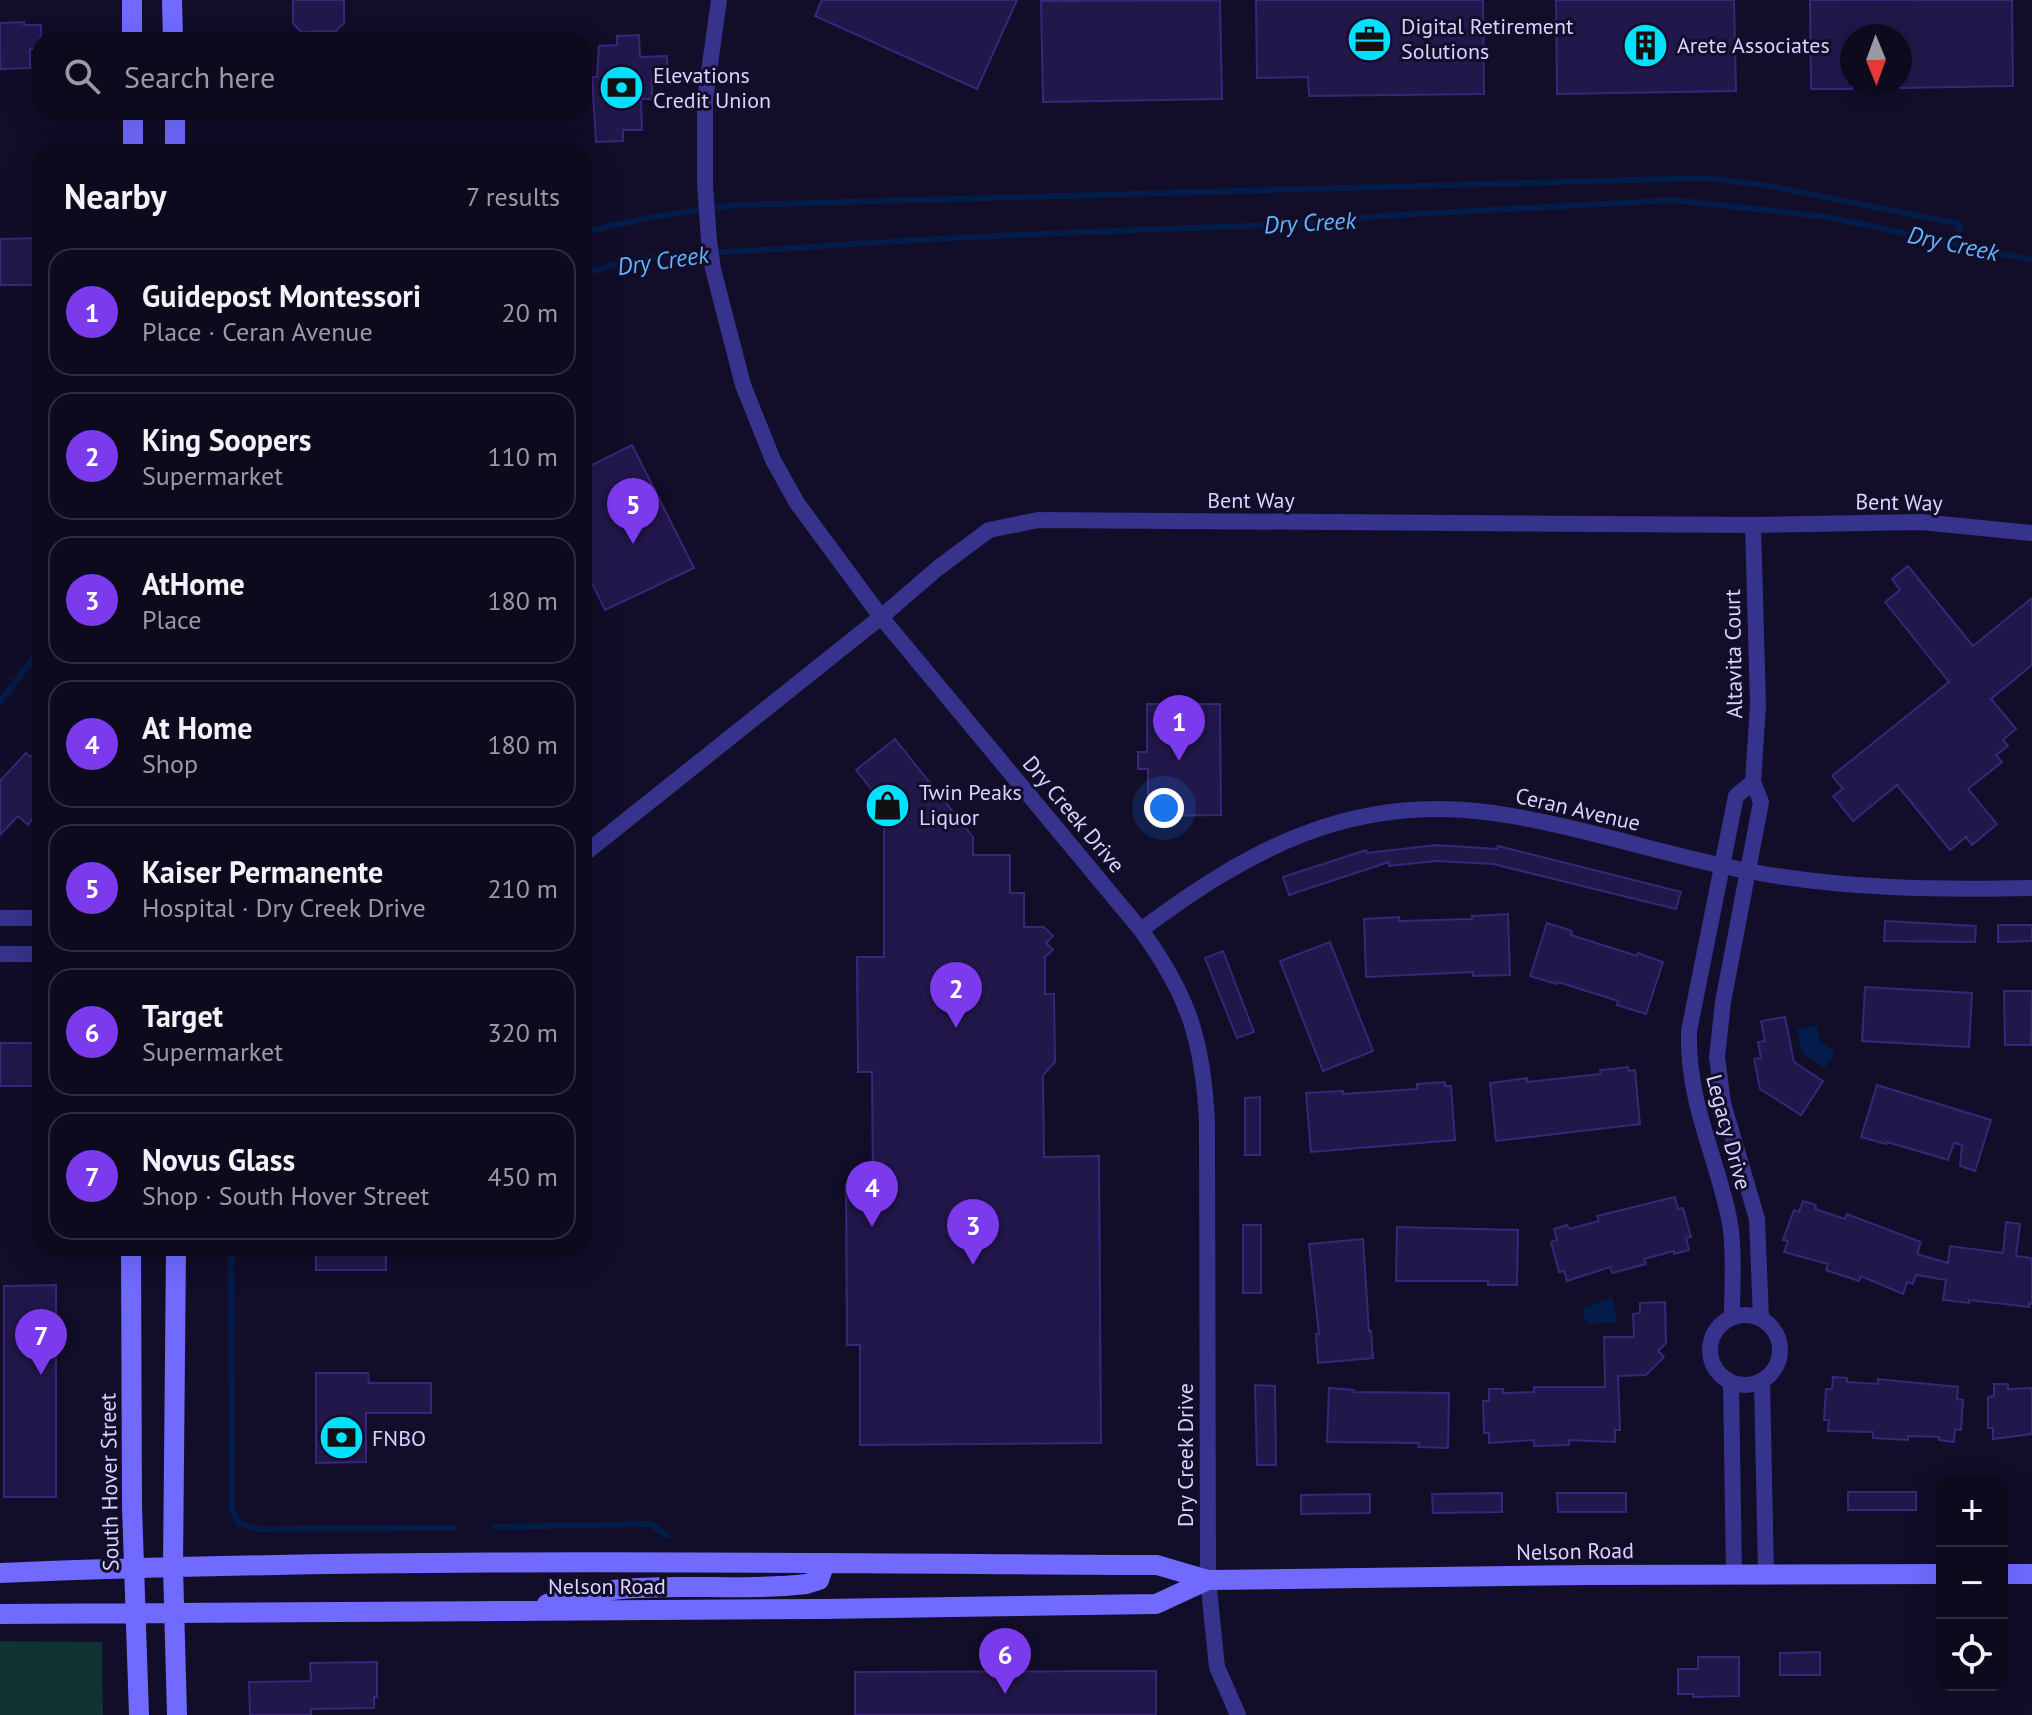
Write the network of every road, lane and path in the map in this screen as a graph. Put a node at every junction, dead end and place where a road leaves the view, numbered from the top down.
1 (132, 0) edge
2 (172, 0) edge
3 (719, 0) edge
4 (132, 32) edge
5 (173, 32) edge
6 (133, 120) edge
7 (175, 120) edge
8 (133, 144) edge
9 (175, 144) edge
10 (1753, 525) junction
11 (2032, 533) edge
12 (881, 617) junction
13 (1753, 782) junction
14 (592, 848) edge
15 (1721, 866) junction
16 (1748, 871) junction
17 (2032, 888) edge
18 (0, 918) edge
19 (32, 918) edge
20 (1141, 930) junction
21 (0, 954) edge
22 (32, 954) edge
23 (131, 1256) edge
24 (176, 1256) edge
25 (1732, 1317) junction
26 (1761, 1319) junction
27 (1762, 1381) junction
28 (1731, 1383) junction
29 (825, 1563) junction
30 (173, 1567) junction
31 (133, 1569) junction
32 (0, 1573) edge
33 (1734, 1574) junction
34 (1766, 1574) junction
35 (1936, 1574) edge
36 (2008, 1574) edge
37 (2032, 1574) edge
38 (1208, 1580) junction
39 (532, 1609) junction
40 (174, 1613) junction
41 (0, 1614) edge
42 (136, 1614) junction
43 (139, 1715) edge
44 (177, 1715) edge
45 (1238, 1715) edge

1 - 4 main road
2 - 5 main road
3 - 12 street, Dry Creek Drive
6 - 8 main road
7 - 9 main road
10 - 11 street, Bent Way
10 - 12 street, Bent Way
10 - 13 street, Altavita Court
12 - 14 street, Bent Way
12 - 20 street, Dry Creek Drive
13 - 15 street, Altavita Court
13 - 16 street, Altavita Court
15 - 16 street, Ceran Avenue
15 - 20 street, Ceran Avenue
15 - 25 street, Legacy Drive
16 - 17 street, Ceran Avenue
16 - 26 street, Legacy Drive
18 - 19 street
20 - 38 street, Dry Creek Drive
21 - 22 street
23 - 31 main road, South Hover Street
24 - 30 main road
25 - 26 street
25 - 28 street
26 - 27 street
27 - 28 street
27 - 34 street
28 - 33 street
29 - 30 main road, Nelson Road
29 - 38 main road, Nelson Road
29 - 39 main road
30 - 31 main road, Nelson Road
30 - 40 main road
31 - 32 main road, Nelson Road
31 - 42 main road, South Hover Street
33 - 34 main road, Nelson Road
33 - 38 main road, Nelson Road
34 - 35 main road, Nelson Road
36 - 37 main road
38 - 39 main road, Nelson Road
38 - 45 street, Dry Creek Drive
39 - 40 main road, Nelson Road
40 - 42 main road, Nelson Road
40 - 44 main road
41 - 42 main road, Nelson Road
42 - 43 main road, South Hover Street

